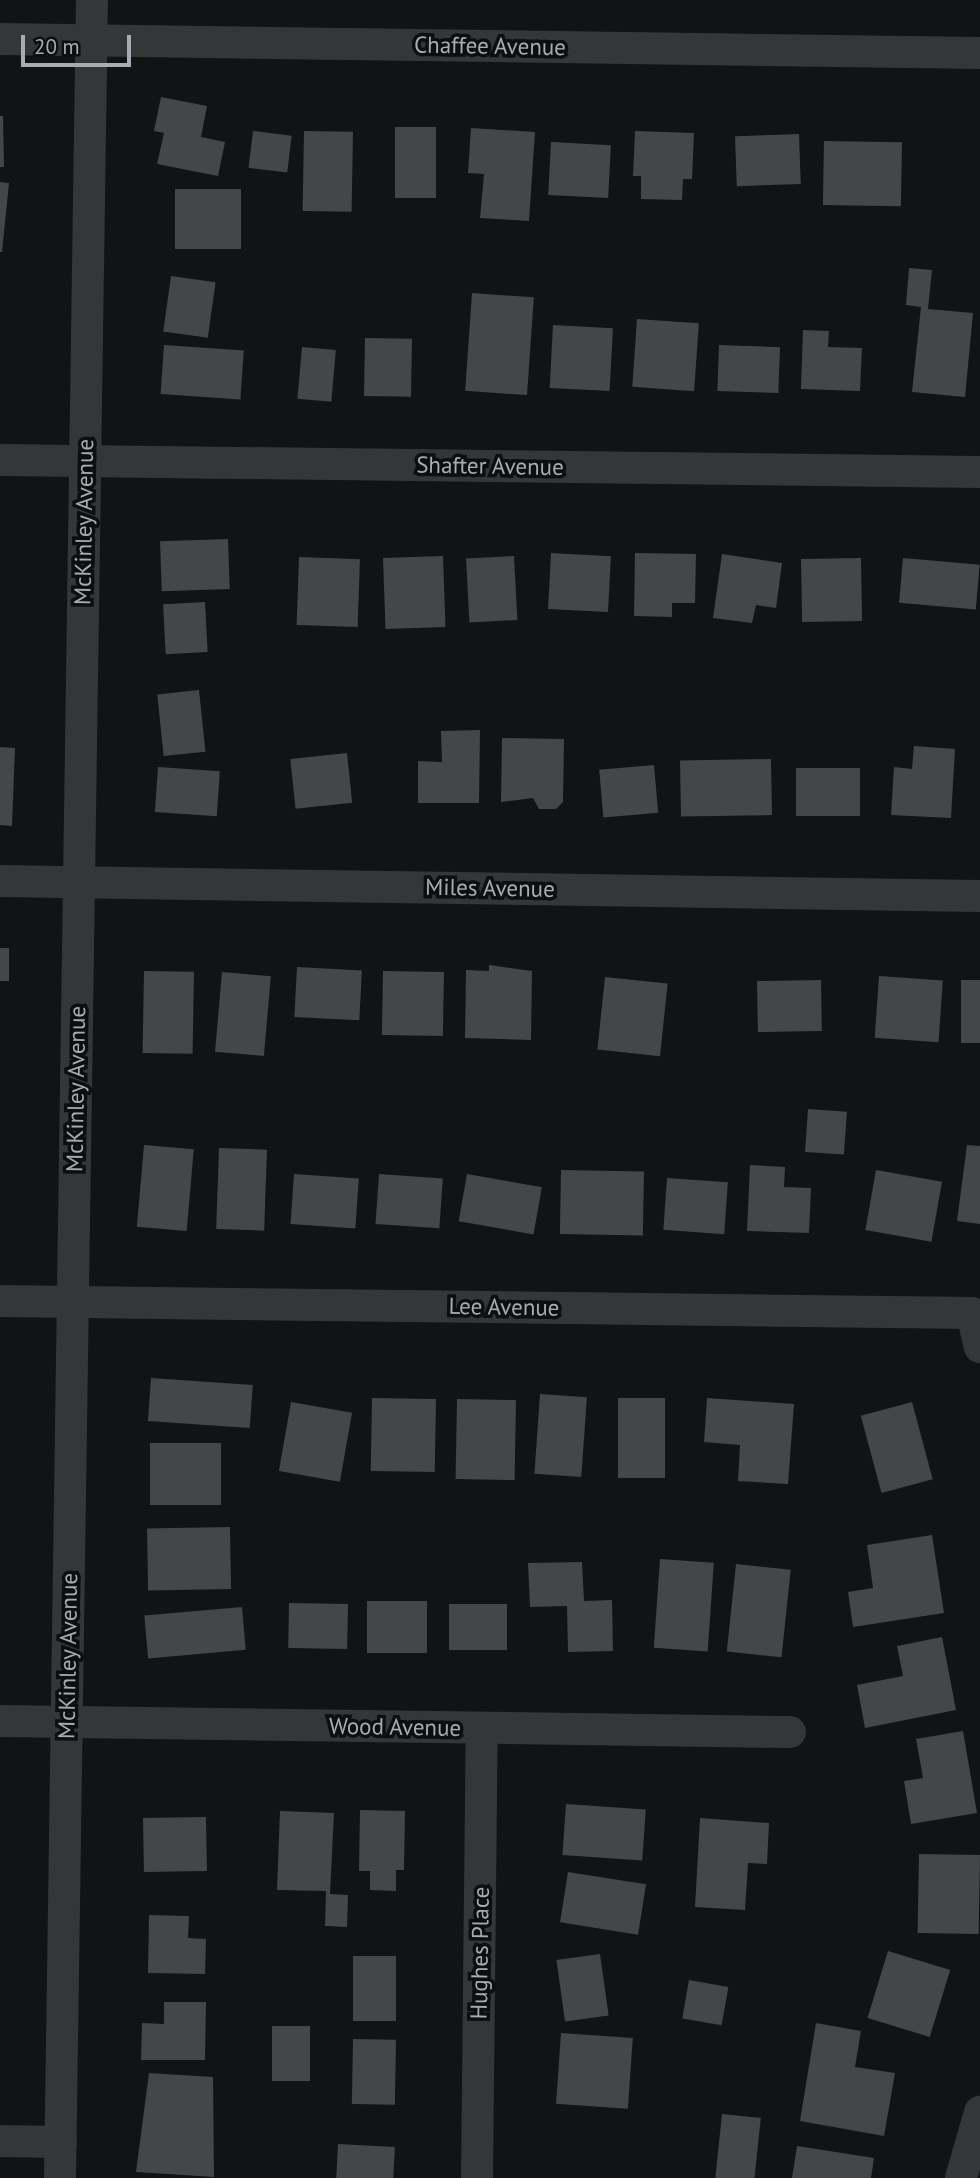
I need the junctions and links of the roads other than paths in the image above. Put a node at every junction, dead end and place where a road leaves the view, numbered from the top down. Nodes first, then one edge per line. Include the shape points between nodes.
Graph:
1 (92, 0) edge
2 (0, 39) edge
3 (91, 40) junction
4 (980, 53) edge
5 (0, 460) edge
6 (85, 461) junction
7 (980, 472) edge
8 (0, 881) edge
9 (79, 882) junction
10 (980, 896) edge
11 (0, 1301) edge
12 (73, 1302) junction
13 (980, 1348) edge
14 (0, 1721) edge
15 (67, 1722) junction
16 (482, 1729) junction
17 (790, 1731) dead end
18 (980, 2112) edge
19 (0, 2141) edge
20 (61, 2142) junction
21 (60, 2178) edge
22 (477, 2178) edge
23 (961, 2178) edge

1 - 3 street, McKinley Avenue
2 - 3 street, Chaffee Avenue
3 - 4 street, Chaffee Avenue
3 - 6 street, McKinley Avenue
5 - 6 street, Shafter Avenue
6 - 7 street, Shafter Avenue
6 - 9 street, McKinley Avenue
8 - 9 street, Miles Avenue
9 - 10 street, Miles Avenue
9 - 12 street, McKinley Avenue
11 - 12 street, Lee Avenue
12 - 13 street, Lee Avenue via 972,1313
12 - 15 street, McKinley Avenue
14 - 15 street, Wood Avenue
15 - 16 street, Wood Avenue
15 - 20 street, McKinley Avenue
16 - 17 street, Wood Avenue
16 - 22 street, Hughes Place
18 - 23 street
19 - 20 street
20 - 21 street, McKinley Avenue

